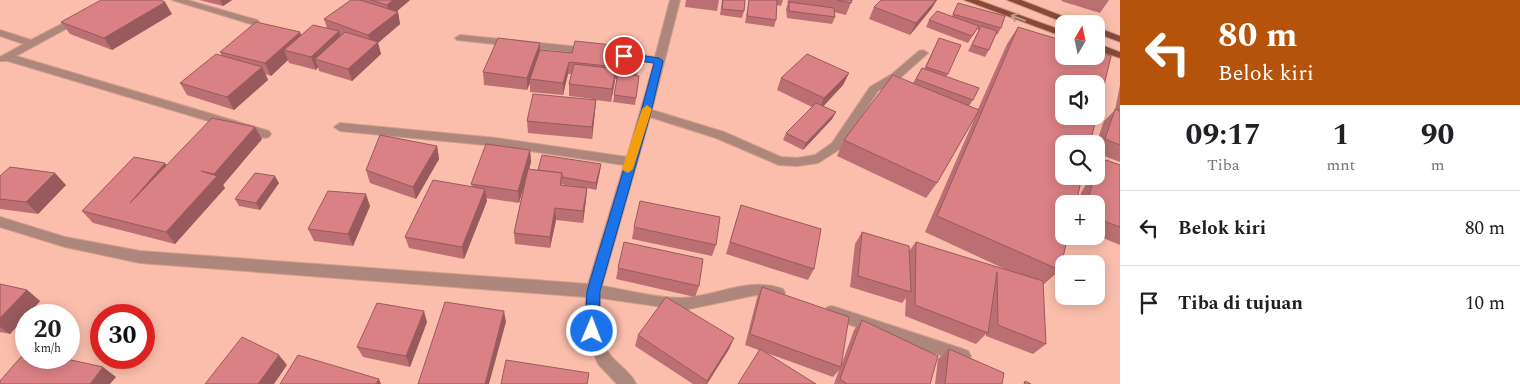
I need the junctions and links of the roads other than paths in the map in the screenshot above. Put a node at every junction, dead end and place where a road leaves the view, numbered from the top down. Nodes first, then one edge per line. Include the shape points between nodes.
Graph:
1 (177, 0) edge
2 (675, 0) edge
3 (969, 0) edge
4 (1012, 0) edge
5 (991, 4) edge
6 (92, 11) edge
7 (1055, 16) edge
8 (254, 22) edge
9 (1055, 30) edge
10 (0, 33) edge
11 (1105, 33) edge
12 (460, 38) dead end
13 (1120, 39) edge
14 (30, 43) junction
15 (923, 53) dead end
16 (4, 59) edge
17 (659, 61) junction
18 (646, 112) junction
19 (340, 128) dead end
20 (265, 134) dead end
21 (630, 162) junction
22 (0, 222) edge
23 (593, 291) junction
24 (789, 297) edge
25 (817, 306) edge
26 (967, 357) edge
27 (628, 384) edge

1 - 8 street
2 - 17 street
3 - 5 main road
4 - 7 main road
9 -> 5 main road
6 - 14 street
10 - 14 street
11 - 13 main road
12 - 17 street
14 - 16 street
15 - 18 street via 896,76 874,89 836,146 818,160 779,161 720,135
16 - 20 street
17 - 18 street
18 - 21 street
19 - 21 street via 496,142
21 - 23 street
22 - 23 street via 65,242 140,257
23 - 24 street via 674,304 756,289
23 - 27 street via 592,331 603,359
25 - 26 street

